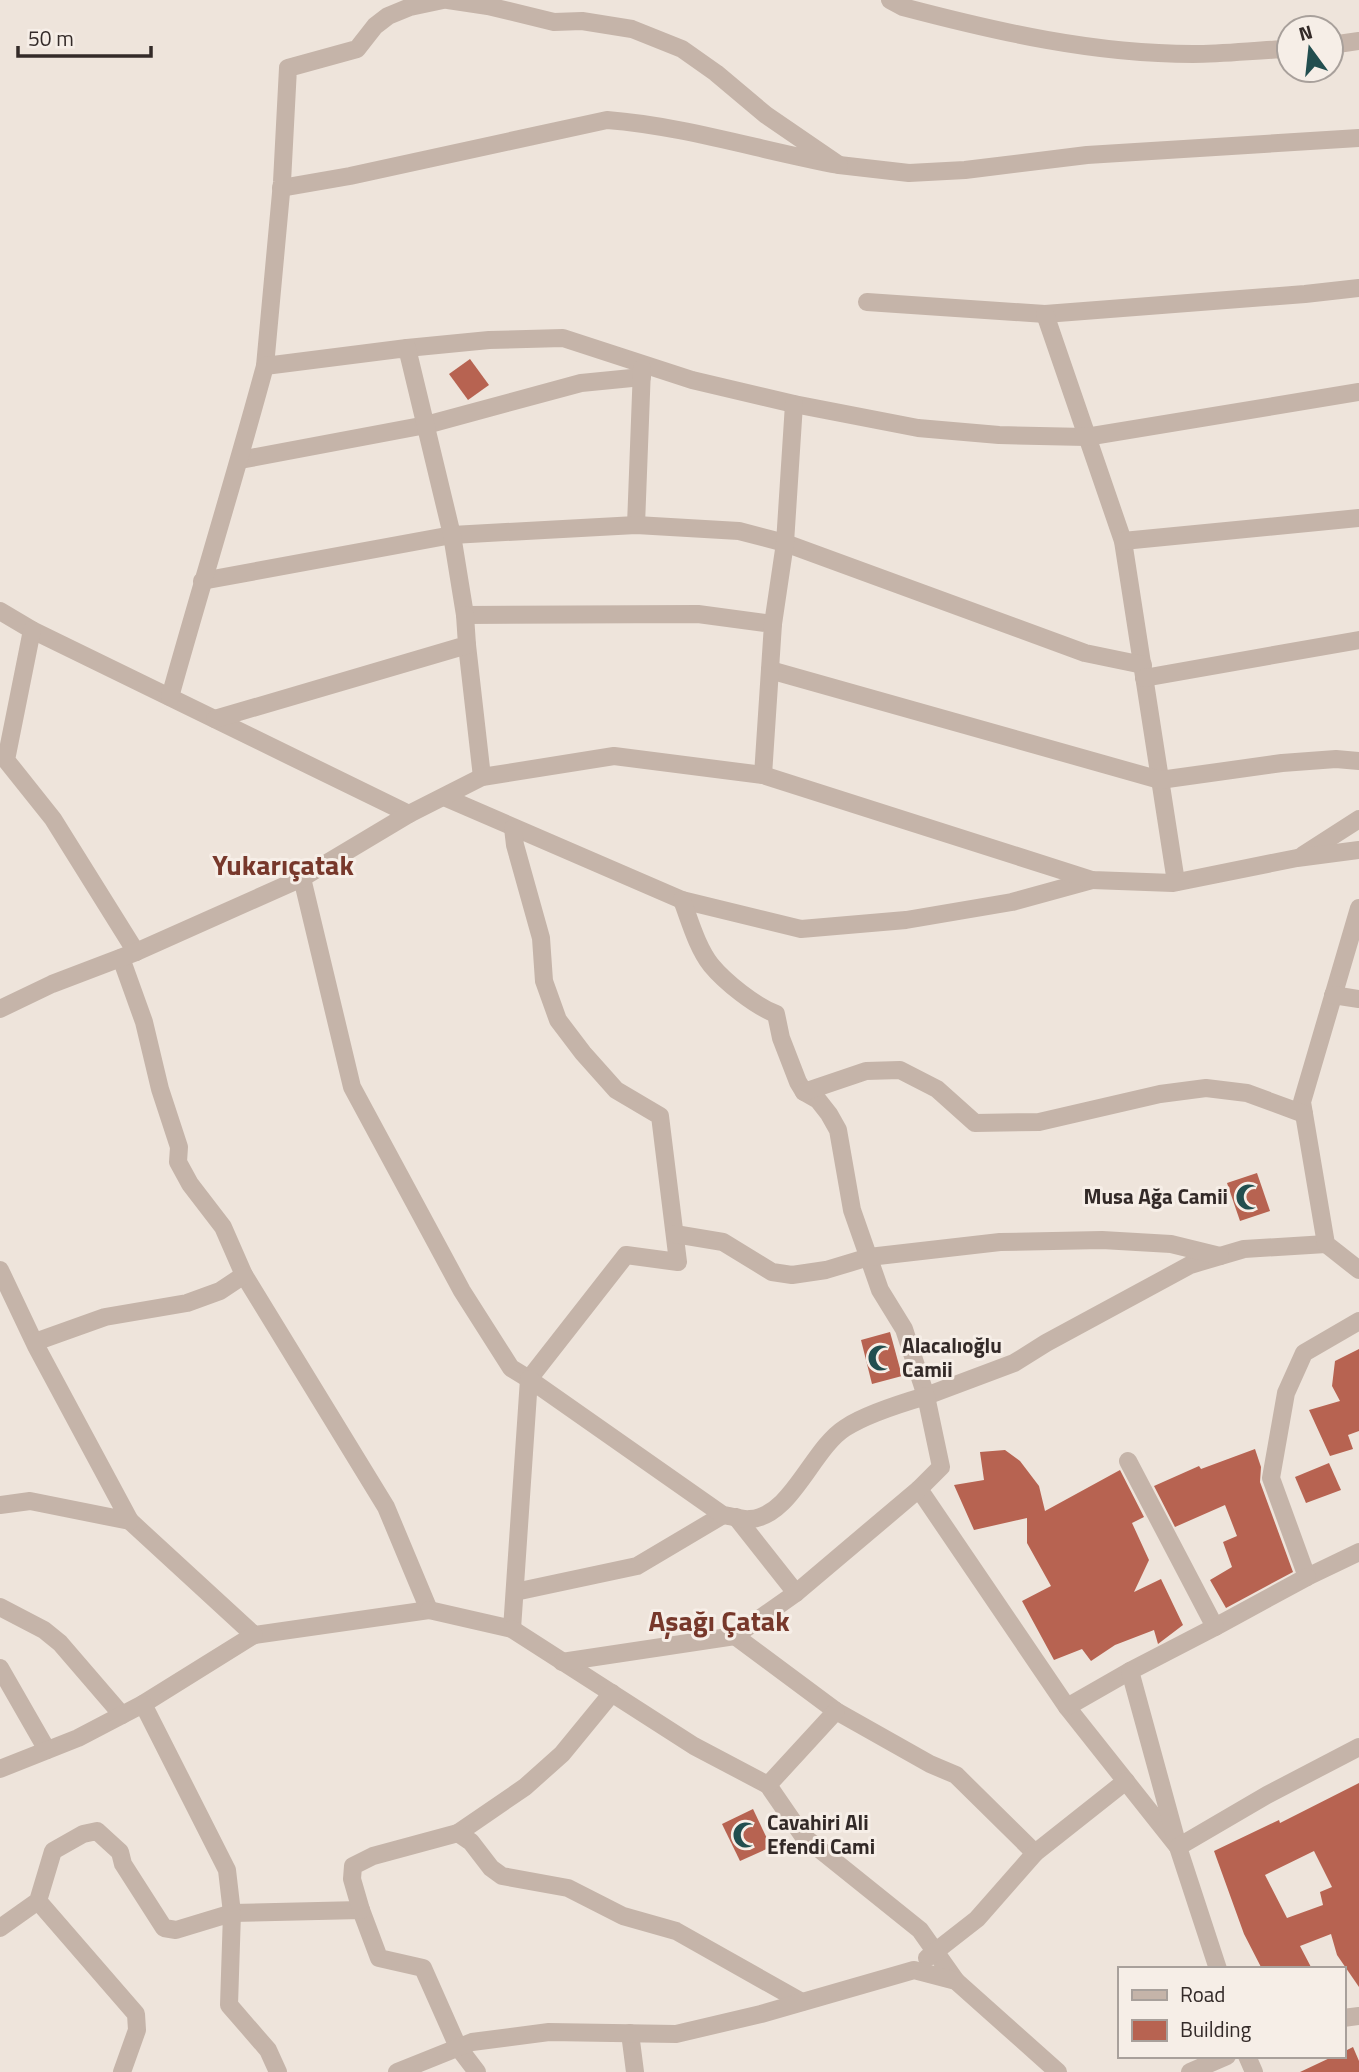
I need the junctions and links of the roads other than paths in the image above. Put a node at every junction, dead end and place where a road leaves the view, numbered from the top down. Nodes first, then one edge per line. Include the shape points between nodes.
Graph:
1 (443, 0) edge
2 (449, 0) edge
3 (890, 0) edge
4 (1275, 50) edge
5 (1359, 138) edge
6 (839, 165) junction
7 (281, 188) junction
8 (1359, 288) edge
9 (867, 302) dead end
10 (1045, 314) junction
11 (407, 348) junction
12 (265, 366) junction
13 (642, 371) junction
14 (1359, 392) edge
15 (794, 404) junction
16 (426, 425) junction
17 (1086, 437) junction
18 (240, 460) junction
19 (1359, 518) edge
20 (636, 525) junction
21 (452, 535) junction
22 (1123, 541) junction
23 (785, 542) junction
24 (202, 581) junction
25 (0, 611) edge
26 (465, 615) junction
27 (773, 624) junction
28 (32, 630) junction
29 (1359, 640) edge
30 (467, 645) junction
31 (770, 670) junction
32 (1143, 671) junction
33 (170, 697) junction
34 (215, 719) junction
35 (1359, 761) edge
36 (763, 775) junction
37 (482, 777) junction
38 (1160, 780) junction
39 (444, 797) junction
40 (409, 814) junction
41 (1359, 819) edge
42 (513, 828) junction
43 (1359, 850) edge
44 (1297, 858) junction
45 (302, 878) junction
46 (1092, 880) junction
47 (1176, 882) junction
48 (682, 900) junction
49 (1359, 908) edge
50 (128, 955) junction
51 (1333, 995) junction
52 (1359, 999) edge
53 (0, 1009) edge
54 (804, 1092) junction
55 (1304, 1114) junction
56 (675, 1234) junction
57 (1326, 1244) junction
58 (1220, 1256) junction
59 (869, 1257) junction
60 (0, 1270) edge
61 (1359, 1270) edge
62 (244, 1275) junction
63 (1359, 1321) edge
64 (35, 1342) junction
65 (529, 1380) junction
66 (926, 1396) junction
67 (1128, 1461) dead end
68 (919, 1489) junction
69 (0, 1505) edge
70 (729, 1516) junction
71 (130, 1521) junction
72 (1359, 1552) edge
73 (1307, 1577) junction
74 (515, 1592) junction
75 (796, 1593) junction
76 (0, 1607) edge
77 (429, 1610) junction
78 (1215, 1627) junction
79 (512, 1629) junction
80 (254, 1634) junction
81 (735, 1636) junction
82 (562, 1662) junction
83 (0, 1668) edge
84 (1130, 1671) junction
85 (612, 1693) junction
86 (143, 1704) junction
87 (1067, 1707) junction
88 (836, 1711) junction
89 (122, 1716) junction
90 (1359, 1747) edge
91 (47, 1750) junction
92 (0, 1769) edge
93 (1126, 1781) junction
94 (768, 1785) junction
95 (458, 1833) junction
96 (1178, 1847) junction
97 (1035, 1853) junction
98 (38, 1901) junction
99 (361, 1910) junction
100 (232, 1913) junction
101 (0, 1928) edge
102 (934, 1950) junction
103 (1217, 1967) edge
104 (914, 1970) junction
105 (956, 1981) junction
106 (802, 2002) junction
107 (630, 2033) junction
108 (458, 2048) junction
109 (1222, 2058) edge
110 (122, 2072) edge
111 (278, 2072) edge
112 (397, 2072) edge
113 (477, 2072) edge
114 (635, 2072) edge
115 (1058, 2072) edge
116 (1190, 2072) edge

1 - 7 street via 388,16 357,49 288,68
2 - 6 street via 554,22 632,29 682,49
3 - 4 street via 997,32 1086,47 1192,54
5 - 6 street via 1087,155 909,173
6 - 7 street via 648,123 607,120
7 - 12 street
8 - 10 street
9 - 10 street
10 - 17 street
11 - 12 street
11 - 13 street via 563,338
11 - 16 street
12 - 18 street
13 - 15 street
13 - 16 street
13 - 20 street
14 - 17 street
15 - 17 street via 918,428
15 - 23 street
16 - 18 street
16 - 21 street
17 - 22 street
18 - 24 street
19 - 22 street
20 - 21 street
20 - 23 street via 739,531
21 - 24 street
21 - 26 street
22 - 32 street
23 - 27 street
23 - 32 street
24 - 33 street
25 - 28 street
26 - 27 street via 698,614
26 - 30 street
27 - 31 street
28 - 33 street
28 - 50 street via 6,760 52,819
29 - 32 street
30 - 34 street
30 - 37 street
31 - 36 street
31 - 38 street
32 - 38 street
33 - 34 street
34 - 40 street
35 - 38 street via 1282,763
36 - 37 street via 614,756
36 - 46 street
37 - 39 street
38 - 47 street
39 - 40 street
39 - 42 street
40 - 45 street
41 - 44 street
42 - 48 street
42 - 56 street via 541,938 544,981 558,1020 616,1090 660,1116
43 - 44 street
44 - 47 street
45 - 50 street
45 - 65 street via 352,1087 462,1291 511,1368
46 - 47 street
46 - 48 street via 1012,902 906,920 801,929
48 - 54 street via 711,965 776,1014
49 - 51 street
50 - 53 street
50 - 62 street via 179,1147 178,1162 223,1227
51 - 52 street
51 - 55 street via 1302,1102
54 - 55 street via 866,1071 900,1070 937,1089 975,1123 1039,1122 1206,1088 1247,1093
54 - 59 street via 818,1100 838,1130 852,1210
55 - 57 street
56 - 59 street via 723,1242 772,1272 792,1275
56 - 65 street via 678,1262 626,1255
57 - 58 street via 1244,1249
57 - 61 street
58 - 59 street via 1171,1244 1102,1240 1000,1242
58 - 66 street via 1190,1265 1014,1363
59 - 66 street via 880,1290 904,1329
60 - 64 street
62 - 64 street via 187,1304 105,1317
62 - 77 street via 386,1507
63 - 73 street via 1304,1353 1286,1394 1271,1478
64 - 71 street
65 - 70 street
65 - 74 street
66 - 68 street via 941,1467
66 - 70 street via 845,1428 823,1448 773,1511 750,1519
67 - 78 street
68 - 75 street
68 - 87 street
69 - 71 street via 30,1501
70 - 74 street via 637,1566
70 - 75 street
71 - 80 street
72 - 73 street
73 - 78 street
74 - 79 street
75 - 81 street
76 - 89 street via 60,1643
77 - 79 street
77 - 80 street
78 - 84 street
79 - 82 street
80 - 86 street
81 - 82 street
81 - 88 street
82 - 85 street
83 - 91 street
84 - 87 street
84 - 96 street
85 - 94 street via 694,1746
85 - 95 street via 562,1754 525,1787
86 - 89 street
86 - 100 street via 228,1870
87 - 93 street
88 - 94 street
88 - 97 street via 956,1775
89 - 91 street
90 - 96 street
91 - 92 street
93 - 96 street
93 - 97 street
94 - 102 street via 803,1836 920,1930
95 - 99 street via 373,1856 353,1866
95 - 106 street via 502,1876 568,1888 623,1916 676,1931
96 - 103 street
97 - 102 street via 977,1920
98 - 100 street via 53,1851 97,1831 120,1852 164,1928 176,1930
98 - 101 street
98 - 110 street via 136,2014 137,2030
99 - 100 street
99 - 108 street via 379,1958 423,1968
100 - 111 street via 229,2004 268,2050
102 - 104 street
102 - 105 street
104 - 105 street
104 - 106 street
105 - 115 street
106 - 107 street via 676,2034
107 - 108 street via 549,2032
107 - 114 street
108 - 112 street
108 - 113 street
109 - 116 street

